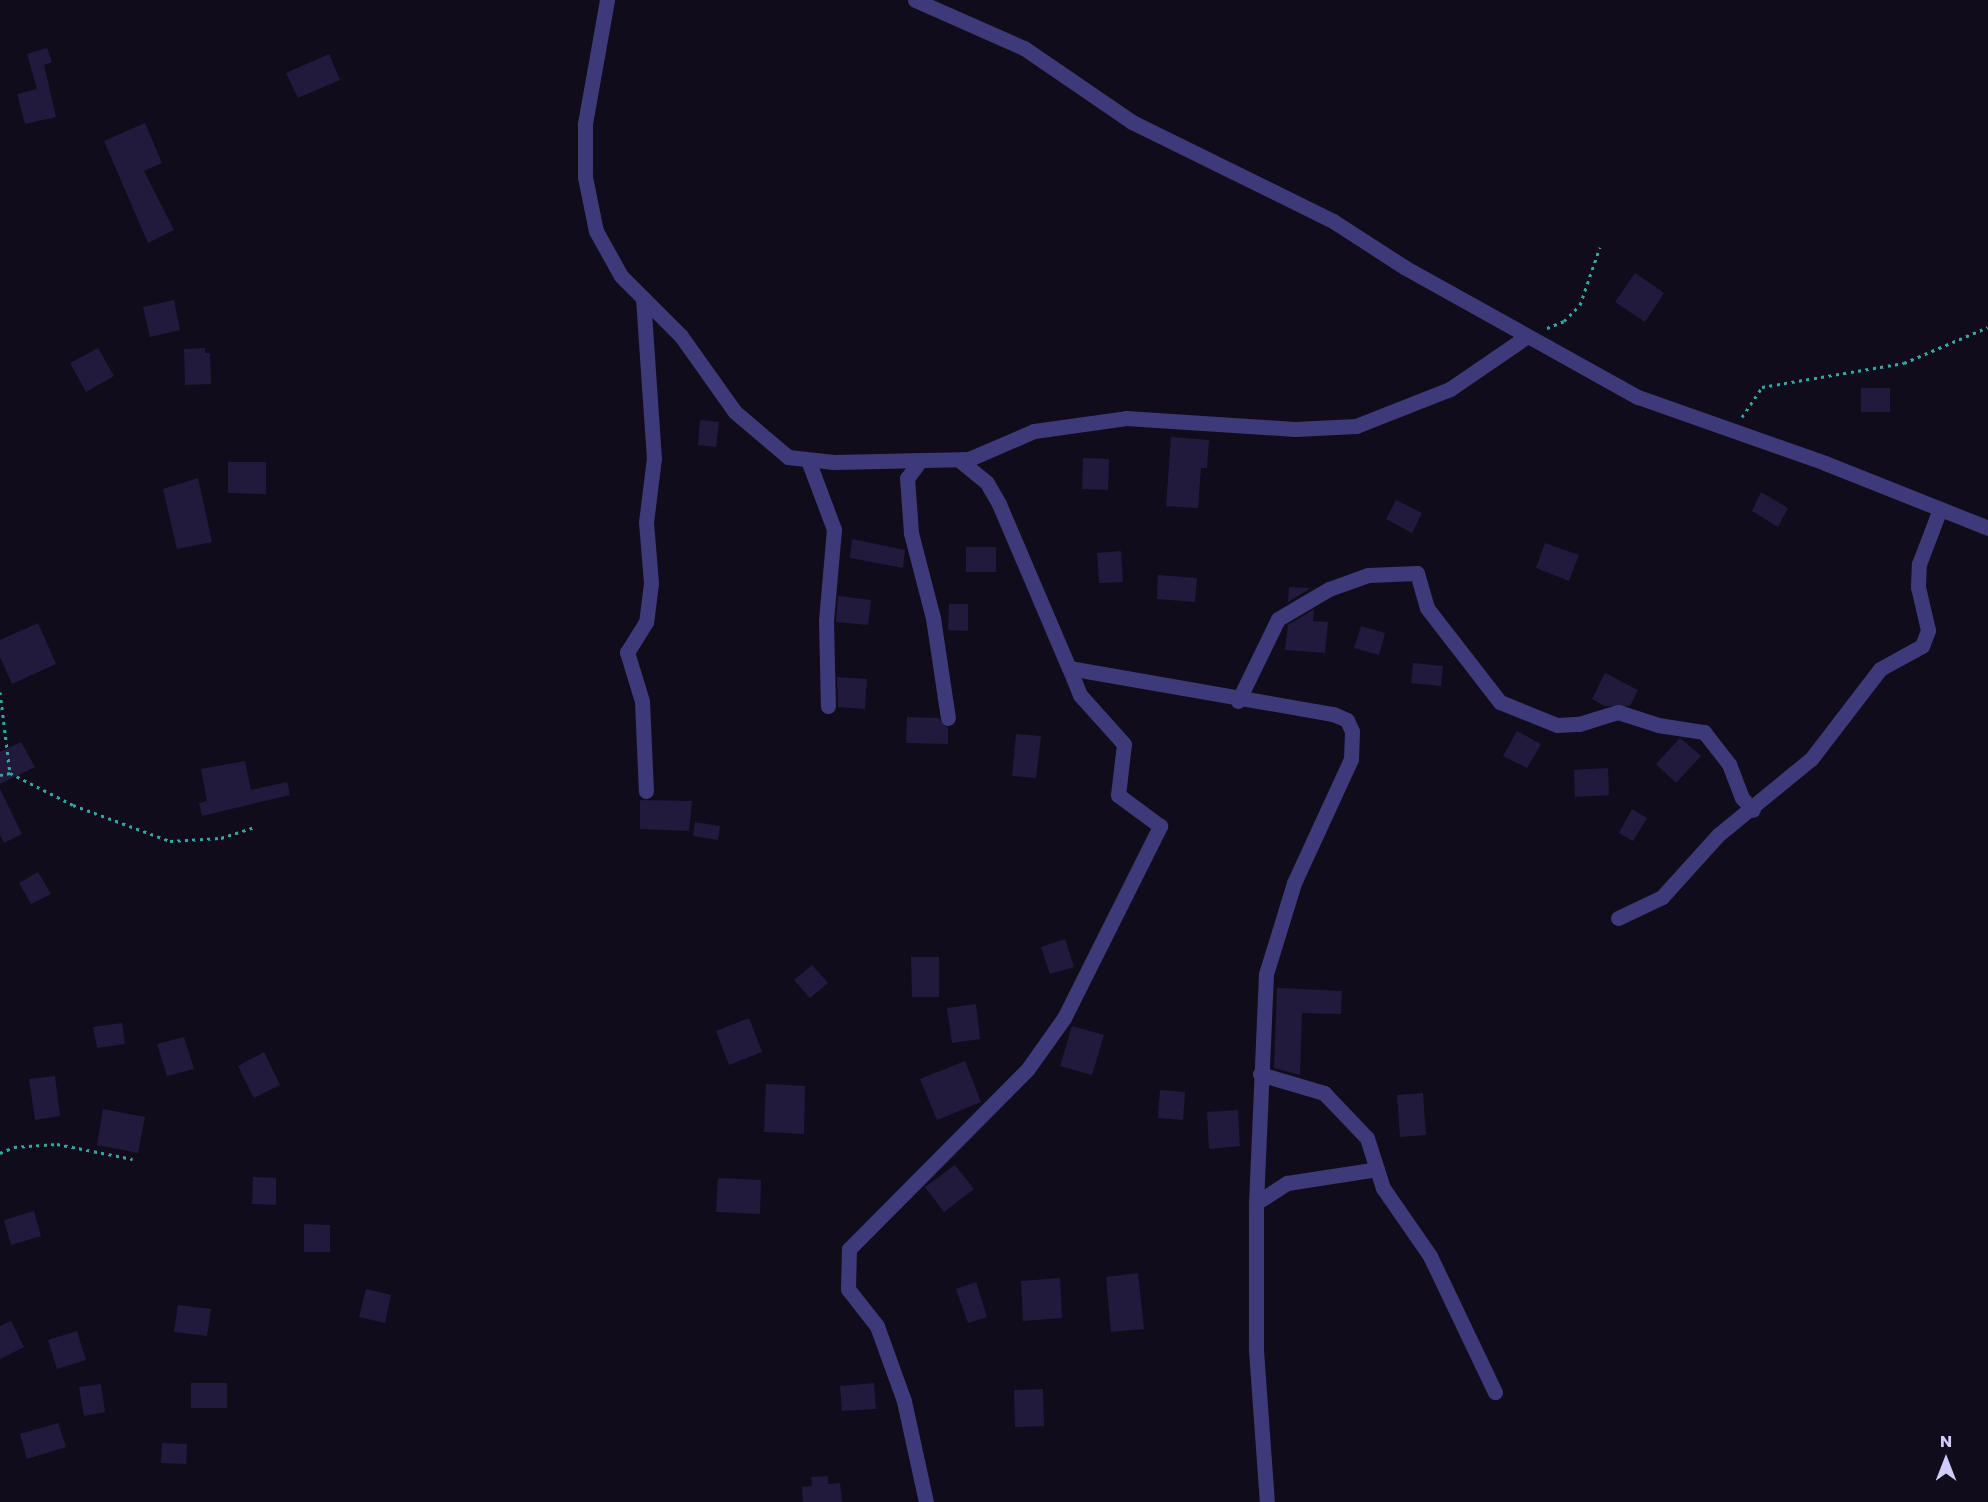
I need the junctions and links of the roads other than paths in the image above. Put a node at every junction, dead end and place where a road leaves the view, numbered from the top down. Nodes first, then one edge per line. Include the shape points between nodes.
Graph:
1 (607, 0) edge
2 (915, 0) edge
3 (643, 298) junction
4 (1526, 337) junction
5 (808, 460) junction
6 (959, 460) junction
7 (920, 461) junction
8 (1940, 509) junction
9 (1988, 528) edge
10 (1070, 668) junction
11 (1238, 701) junction
12 (828, 706) dead end
13 (948, 718) dead end
14 (646, 791) dead end
15 (1753, 810) junction
16 (1618, 918) dead end
17 (1260, 1074) junction
18 (1377, 1169) junction
19 (1256, 1203) junction
20 (1495, 1392) dead end
21 (926, 1502) edge
22 (1267, 1502) edge

1 - 3 street via 585,124 588,207 608,258
2 - 4 street via 1024,48 1132,122 1332,221
3 - 5 street via 681,336 751,428 788,457
3 - 14 street via 654,458 646,522 651,583 646,622 627,652 642,701
4 - 6 street via 1450,389 1356,426 1294,429 1126,418 1034,430
4 - 8 street via 1638,397
5 - 7 street
5 - 12 street via 834,529 826,621
6 - 7 street
6 - 10 street via 987,483 999,504
7 - 13 street via 907,478 911,533 933,618
8 - 9 street
8 - 15 street via 1919,564 1918,587 1928,630 1922,646 1880,669 1811,759
10 - 11 street
10 - 21 street via 1080,695 1124,744 1118,795 1160,826 1064,1018 1027,1070 849,1249 848,1289 877,1326 904,1401
11 - 15 street via 1278,619 1329,588 1368,575 1417,573 1427,608 1446,638 1500,702 1557,725 1580,724 1618,712 1658,725 1704,732 1729,764 1742,798
11 - 17 street via 1333,714 1347,720 1352,731 1351,759 1312,839 1276,935 1266,974
15 - 16 street via 1718,835 1662,897
17 - 18 street via 1324,1093 1367,1138
17 - 19 street
18 - 19 street via 1287,1183
18 - 20 street via 1383,1188 1430,1256
19 - 22 street via 1256,1350

